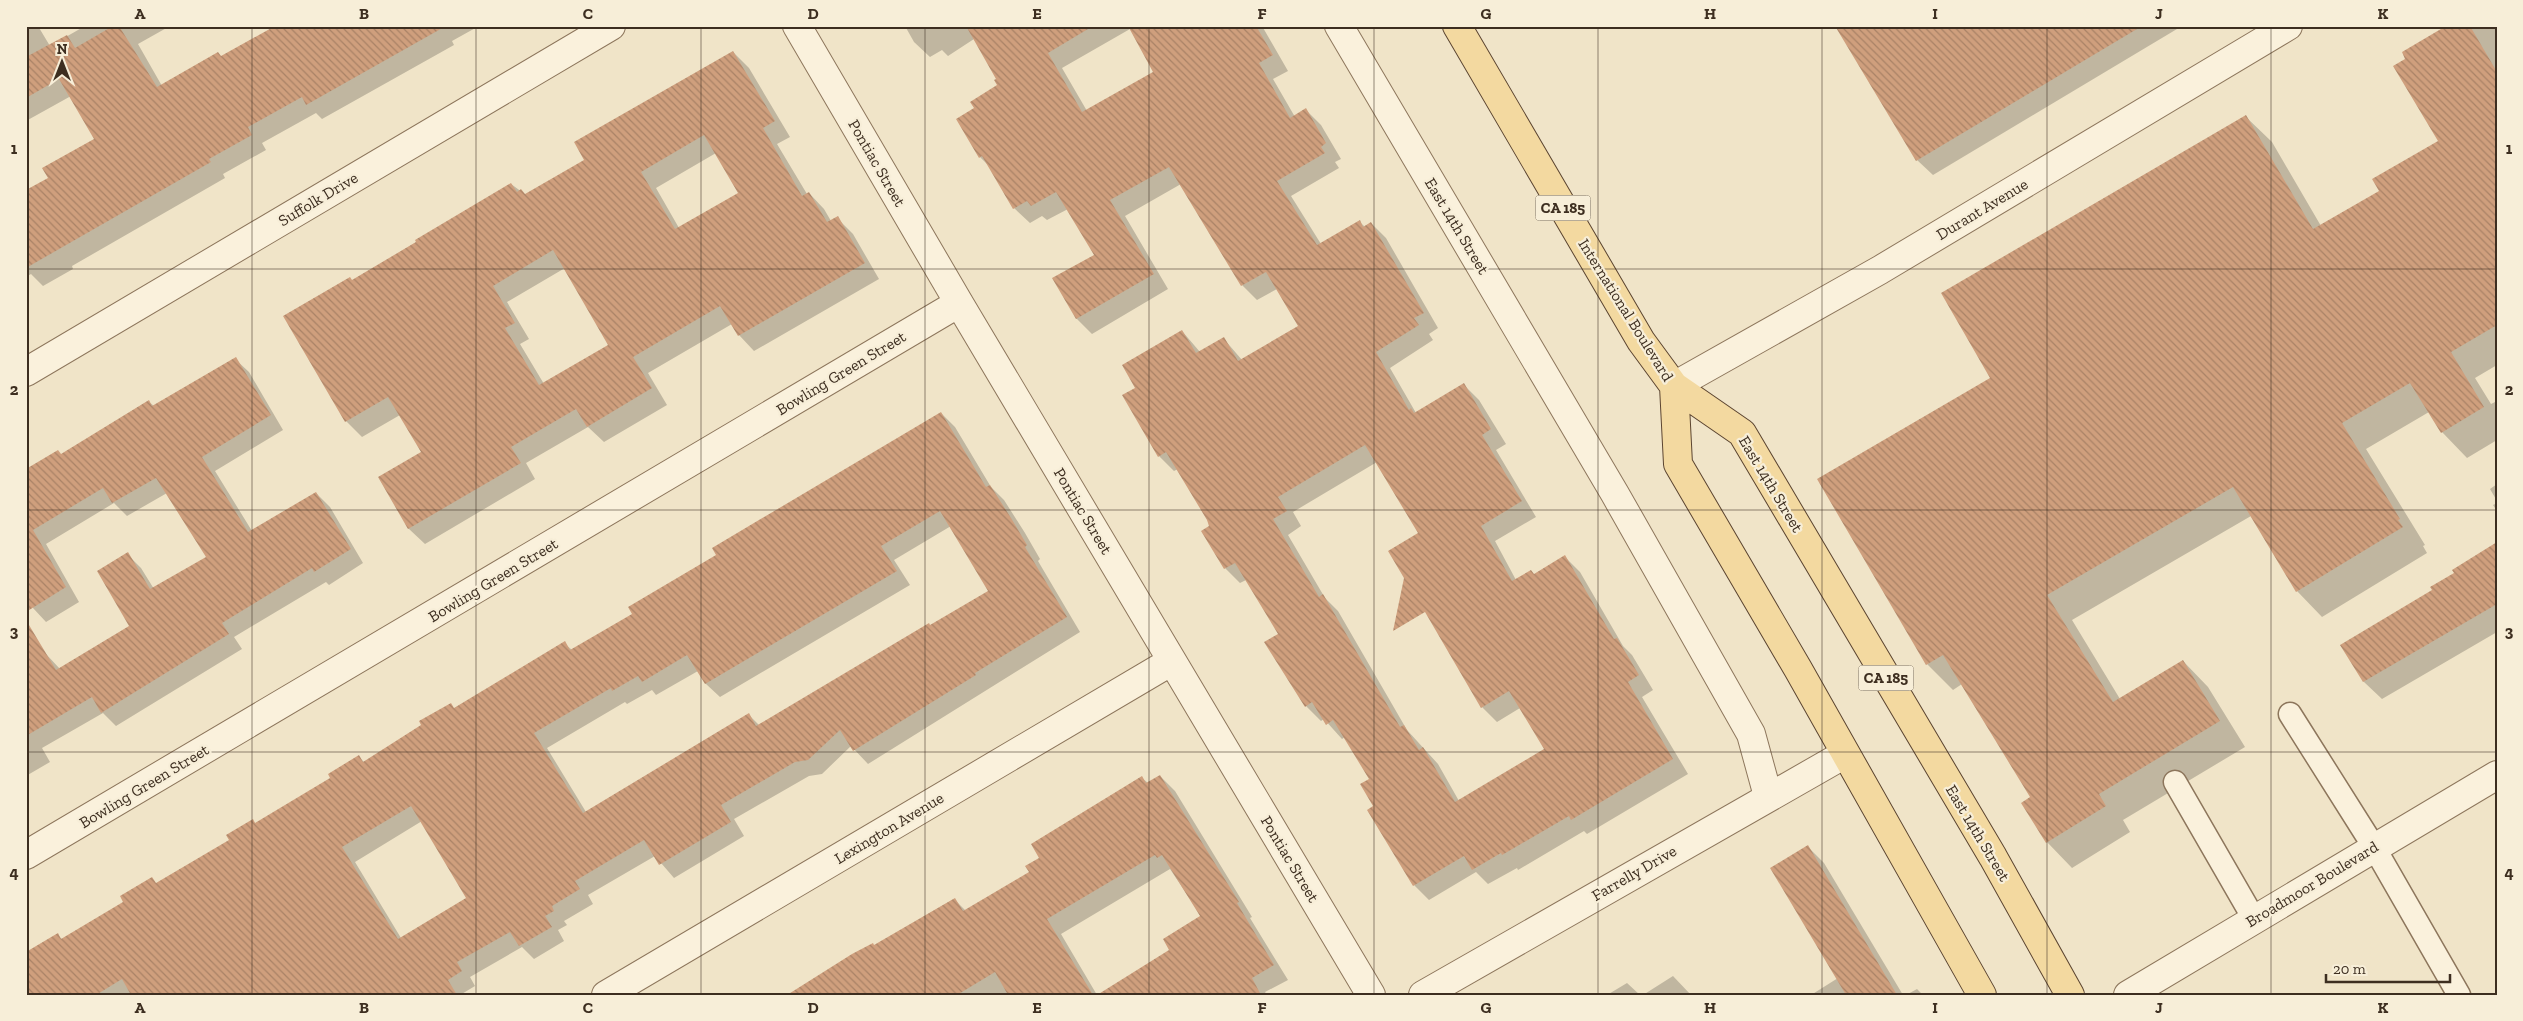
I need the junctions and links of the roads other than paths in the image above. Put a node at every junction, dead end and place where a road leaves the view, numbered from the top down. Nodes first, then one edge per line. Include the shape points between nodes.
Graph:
1 (611, 26) edge
2 (797, 26) edge
3 (1339, 26) edge
4 (1457, 26) edge
5 (2288, 26) edge
6 (958, 303) junction
7 (26, 372) edge
8 (1674, 386) junction
9 (1172, 661) junction
10 (2290, 714) dead end
11 (1845, 754) junction
12 (2497, 775) edge
13 (2175, 782) dead end
14 (1768, 796) junction
15 (2374, 847) junction
16 (26, 856) edge
17 (2254, 920) junction
18 (606, 995) edge
19 (1371, 995) edge
20 (1423, 995) edge
21 (1982, 995) edge
22 (2070, 995) edge
23 (2128, 995) edge
24 (2459, 995) edge

1 - 7 street, Suffolk Drive
2 - 6 street, Pontiac Street
3 - 14 street, East 14th Street via 1615,494 1751,734
4 - 8 main road, International Boulevard / CA 185 via 1641,341
5 - 8 street, Durant Avenue via 1880,270
6 - 9 street, Pontiac Street
6 - 16 street, Bowling Green Street
8 - 11 main road via 1678,464
8 - 22 main road, East 14th Street / CA 185 via 1742,433 1993,857
9 - 18 street, Lexington Avenue
9 - 19 street, Pontiac Street
10 - 15 lane
11 - 14 street, Farrelly Drive
11 - 21 main road
12 - 15 street, Broadmoor Boulevard
13 - 17 lane
14 - 20 street, Farrelly Drive
15 - 17 street, Broadmoor Boulevard
15 - 24 lane
17 - 23 street, Broadmoor Boulevard

